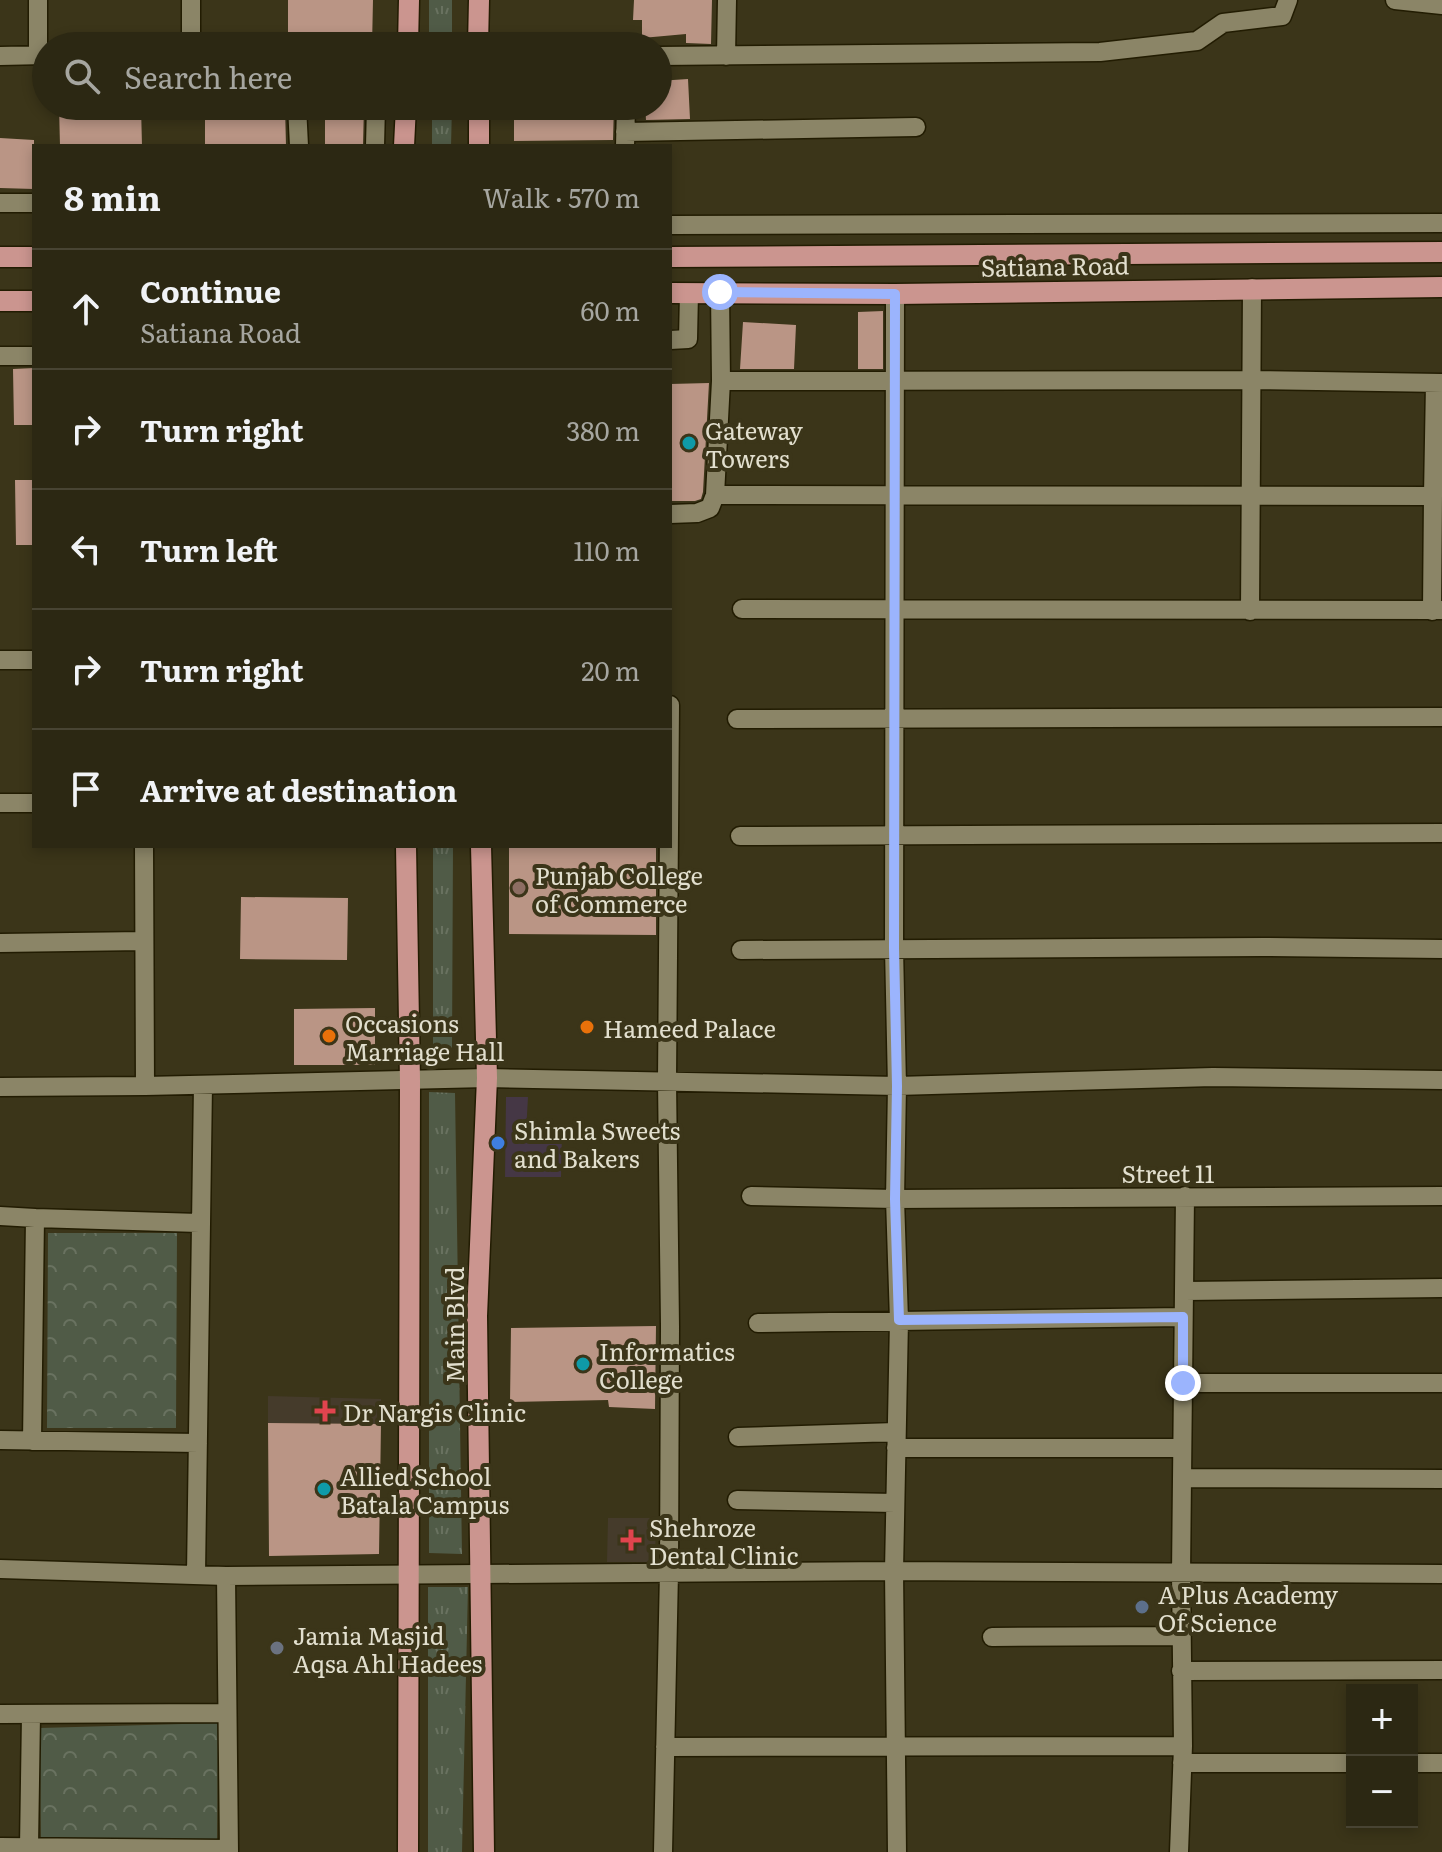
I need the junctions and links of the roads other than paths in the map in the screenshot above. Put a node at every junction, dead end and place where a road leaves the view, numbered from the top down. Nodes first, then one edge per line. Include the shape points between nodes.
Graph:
1 (38, 0) edge
2 (191, 0) edge
3 (409, 0) edge
4 (479, 0) edge
5 (727, 0) edge
6 (1288, 0) edge
7 (1395, 0) edge
8 (1442, 5) edge
9 (40, 32) edge
10 (191, 32) edge
11 (408, 32) edge
12 (478, 32) edge
13 (32, 55) edge
14 (0, 56) edge
15 (672, 56) edge
16 (726, 56) junction
17 (298, 120) edge
18 (376, 120) edge
19 (405, 120) edge
20 (479, 120) edge
21 (916, 127) dead end
22 (625, 139) edge
23 (299, 144) edge
24 (375, 144) edge
25 (404, 144) edge
26 (479, 144) edge
27 (0, 203) edge
28 (32, 203) edge
29 (1442, 223) edge
30 (672, 225) edge
31 (1442, 252) edge
32 (0, 257) edge
33 (32, 257) edge
34 (672, 257) edge
35 (1442, 287) edge
36 (1252, 288) junction
37 (720, 292) junction
38 (679, 293) edge
39 (895, 294) junction
40 (0, 301) edge
41 (32, 301) edge
42 (672, 340) edge
43 (0, 356) edge
44 (32, 356) edge
45 (893, 380) junction
46 (1253, 380) junction
47 (721, 381) junction
48 (1438, 383) edge
49 (895, 494) junction
50 (715, 495) junction
51 (1433, 496) junction
52 (1250, 497) junction
53 (672, 514) edge
54 (742, 609) dead end
55 (895, 609) junction
56 (1437, 610) edge
57 (1250, 611) junction
58 (0, 660) edge
59 (32, 660) edge
60 (1442, 717) edge
61 (737, 719) dead end
62 (895, 719) junction
63 (0, 803) edge
64 (32, 803) edge
65 (1442, 833) edge
66 (895, 835) junction
67 (740, 836) dead end
68 (144, 848) edge
69 (406, 848) edge
70 (481, 848) edge
71 (669, 848) edge
72 (143, 941) junction
73 (0, 943) edge
74 (894, 948) junction
75 (1442, 949) edge
76 (741, 950) dead end
77 (487, 1078) junction
78 (1442, 1080) edge
79 (410, 1081) junction
80 (667, 1081) junction
81 (203, 1085) junction
82 (145, 1086) junction
83 (897, 1086) junction
84 (0, 1087) edge
85 (751, 1196) dead end
86 (1185, 1196) junction
87 (1442, 1196) edge
88 (895, 1199) junction
89 (0, 1216) edge
90 (35, 1218) junction
91 (199, 1223) junction
92 (1442, 1288) edge
93 (1185, 1291) junction
94 (1183, 1317) junction
95 (899, 1320) junction
96 (758, 1323) dead end
97 (1183, 1383) junction
98 (1442, 1383) edge
99 (738, 1437) dead end
100 (0, 1440) edge
101 (896, 1440) junction
102 (32, 1441) junction
103 (198, 1443) junction
104 (1182, 1448) junction
105 (1182, 1478) junction
106 (1442, 1479) edge
107 (737, 1500) dead end
108 (895, 1503) junction
109 (0, 1569) edge
110 (894, 1571) junction
111 (669, 1572) junction
112 (408, 1573) junction
113 (482, 1573) junction
114 (196, 1574) junction
115 (1181, 1574) junction
116 (1442, 1574) edge
117 (226, 1576) junction
118 (1181, 1636) junction
119 (992, 1637) dead end
120 (1442, 1670) edge
121 (1181, 1671) junction
122 (227, 1713) junction
123 (0, 1714) edge
124 (31, 1715) junction
125 (665, 1747) junction
126 (895, 1748) junction
127 (1182, 1754) junction
128 (1346, 1763) edge
129 (1418, 1763) edge
130 (1442, 1763) edge
131 (0, 1847) edge
132 (29, 1847) junction
133 (229, 1850) edge
134 (408, 1852) edge
135 (484, 1852) edge
136 (663, 1852) edge
137 (897, 1852) edge
138 (1179, 1852) edge

1 - 9 street
2 - 10 street
3 - 11 main road
4 - 12 main road
5 - 16 street
6 - 16 street via 1282,16 1223,23 1197,41 1100,52
7 - 8 street
13 - 14 street
15 - 16 street
17 - 23 street
18 - 24 street
19 - 25 main road
20 - 26 main road
21 - 22 street
27 - 28 street
29 - 30 street
31 - 34 main road, Satiana Road
32 - 33 main road
35 - 36 main road, Satiana Road
36 - 39 main road, Satiana Road
36 - 46 street
37 - 38 main road, Satiana Road
37 - 39 main road, Satiana Road
37 - 47 street
38 - 42 street via 688,339
39 - 45 street
40 - 41 main road
43 - 44 street
45 - 46 street
45 - 47 street
45 - 49 street
46 - 48 street
46 - 52 street
47 - 50 street
48 - 51 street
49 - 50 street
49 - 52 street
49 - 55 street
50 - 53 street via 710,508
51 - 52 street
51 - 56 street
52 - 57 street
54 - 55 street
55 - 57 street
55 - 62 street
56 - 57 street
58 - 59 street
60 - 62 street
61 - 62 street
62 - 66 street
63 - 64 street
65 - 66 street
66 - 67 street
66 - 74 street
68 - 72 street
69 - 79 main road, Main Blvd
70 - 77 main road, Main Blvd
71 - 80 street
72 - 73 street
72 - 82 street
74 - 75 street
74 - 76 street
74 - 83 street
77 - 79 street
77 - 80 street
77 - 113 main road, Main Blvd via 477,1316
78 - 83 street via 1213,1077
79 - 81 street
79 - 112 main road, Main Blvd
80 - 83 street
80 - 111 street
81 - 82 street
81 - 91 street
82 - 84 street
83 - 88 street
85 - 88 street, Street 11
86 - 87 street, Street 11
86 - 88 street, Street 11
86 - 93 street
88 - 95 street
89 - 90 street
90 - 91 street
90 - 102 street
91 - 103 street
92 - 93 street
93 - 94 street
94 - 95 street
94 - 97 street
95 - 96 street
95 - 101 street
97 - 98 street
97 - 104 street
99 - 101 street
100 - 102 street
101 - 104 street
101 - 108 street
102 - 103 street
103 - 114 street
104 - 105 street
105 - 106 street
105 - 115 street
107 - 108 street
108 - 110 street
109 - 114 street
110 - 111 street
110 - 115 street
110 - 126 street
111 - 113 street
111 - 125 street
112 - 113 street
112 - 117 street
112 - 134 main road, Main Blvd
113 - 135 main road, Main Blvd
114 - 117 street
115 - 116 street
115 - 118 street
117 - 122 street
118 - 119 street
118 - 121 street
120 - 121 street
121 - 127 street
122 - 124 street
122 - 133 street
123 - 124 street
124 - 132 street
125 - 126 street
125 - 136 street
126 - 127 street
126 - 137 street
127 - 128 street
127 - 138 street
129 - 130 street
131 - 132 street
132 - 133 street

